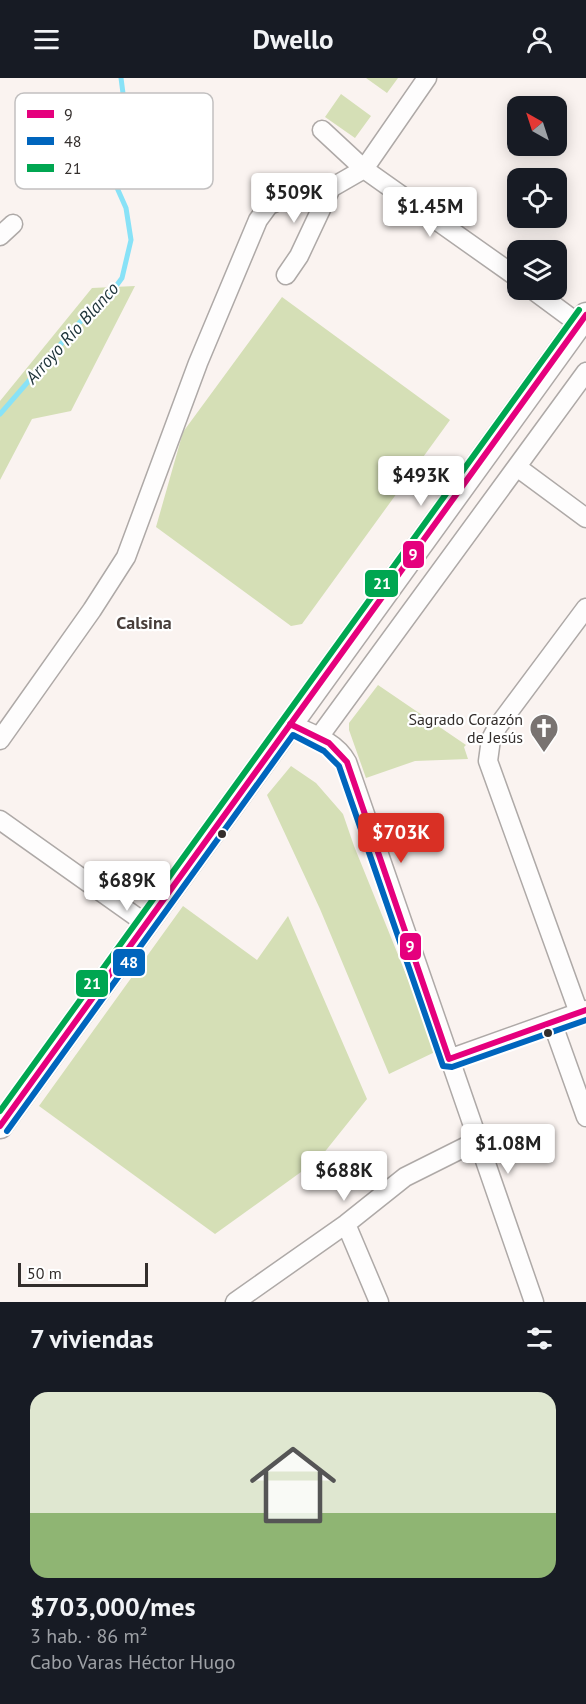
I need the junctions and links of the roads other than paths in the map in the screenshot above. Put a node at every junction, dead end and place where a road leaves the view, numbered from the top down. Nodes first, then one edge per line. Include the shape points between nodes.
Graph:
1 (427, 78) edge
2 (322, 130) dead end
3 (364, 169) junction
4 (331, 188) junction
5 (507, 270) edge
6 (286, 275) dead end
7 (550, 300) edge
8 (583, 320) edge
9 (586, 372) edge
10 (517, 467) junction
11 (586, 518) edge
12 (586, 608) edge
13 (290, 724) junction
14 (319, 737) junction
15 (0, 741) edge
16 (0, 820) edge
17 (145, 923) junction
18 (583, 1012) edge
19 (552, 1022) junction
20 (449, 1059) junction
21 (586, 1117) edge
22 (0, 1126) edge
23 (477, 1142) junction
24 (345, 1224) junction
25 (238, 1301) edge
26 (379, 1302) edge
27 (534, 1302) edge

1 - 3 street
2 - 3 street
3 - 4 street
3 - 5 street
4 - 6 street
4 - 15 street via 308,188 287,196 268,205 258,220 198,363 126,557
7 - 8 street
8 - 13 main road
9 - 10 street
10 - 11 street
10 - 14 street
12 - 18 street via 498,726 491,739 488,761
13 - 14 street
13 - 17 main road
14 - 20 street via 337,749 347,762
16 - 17 street
17 - 22 main road
18 - 19 street
19 - 20 street
19 - 21 street
20 - 23 street
23 - 24 street via 405,1177
23 - 27 street
24 - 25 street
24 - 26 street

